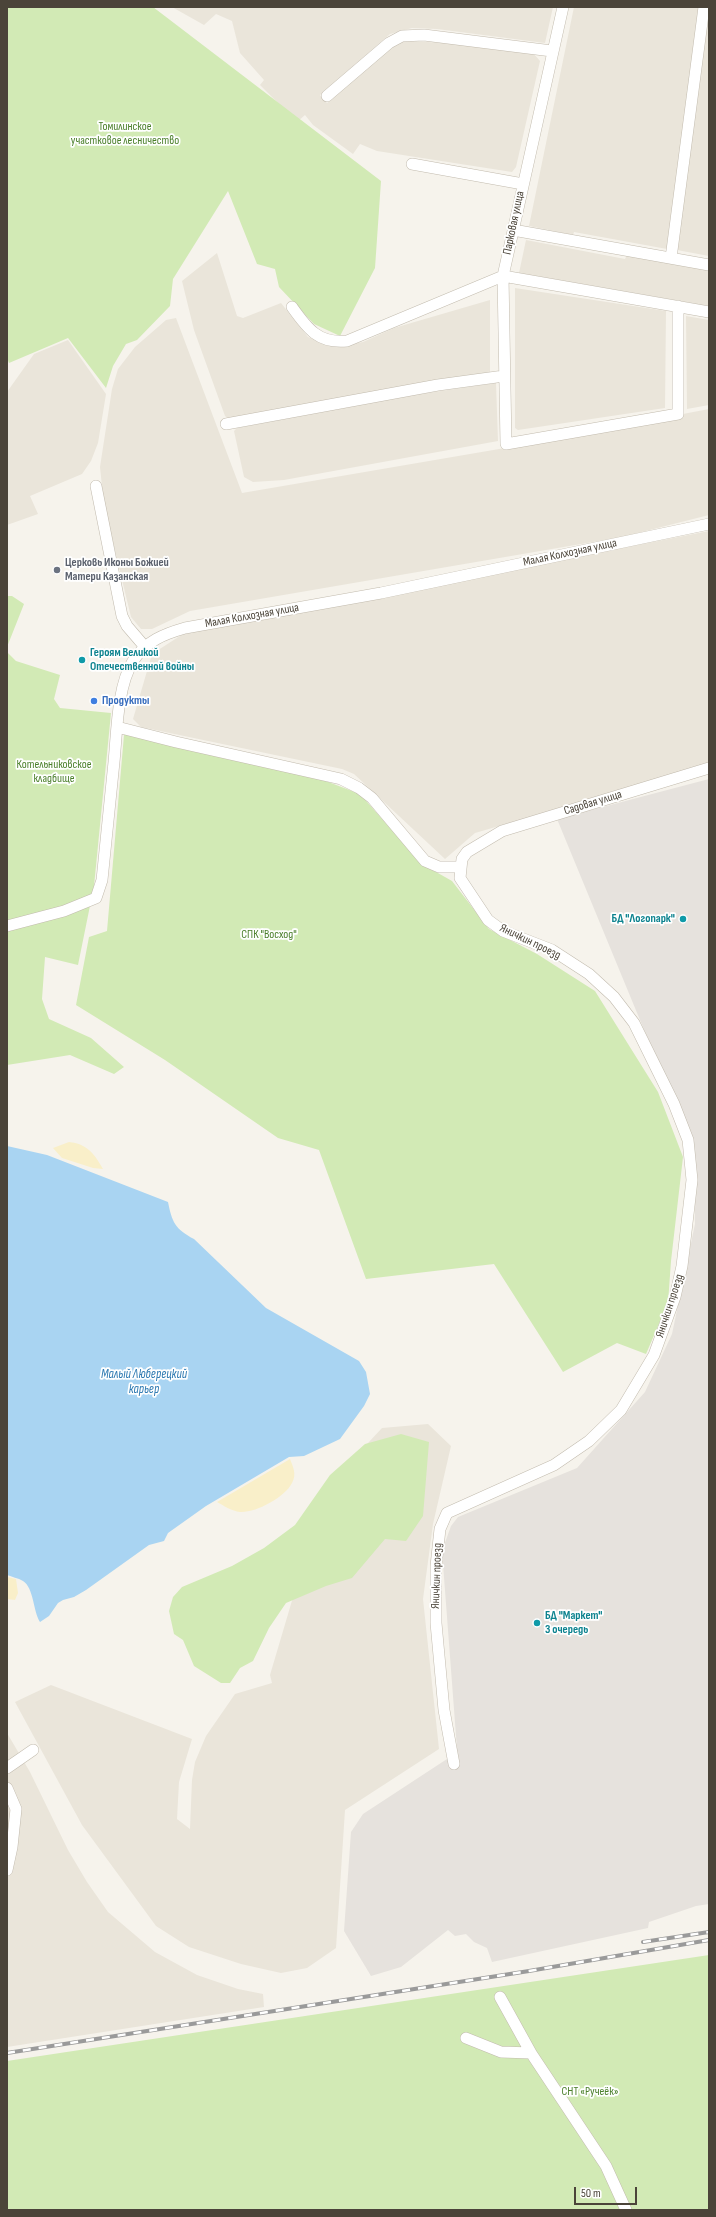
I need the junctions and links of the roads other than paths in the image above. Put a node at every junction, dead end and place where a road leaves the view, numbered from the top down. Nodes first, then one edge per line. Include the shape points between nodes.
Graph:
1 (563, 7) edge
2 (704, 7) edge
3 (552, 51) junction
4 (327, 96) dead end
5 (412, 164) dead end
6 (523, 184) junction
7 (513, 230) junction
8 (671, 258) junction
9 (709, 265) edge
10 (503, 276) junction
11 (678, 306) junction
12 (292, 307) dead end
13 (709, 312) edge
14 (504, 376) junction
15 (226, 424) dead end
16 (96, 486) dead end
17 (709, 524) edge
18 (145, 647) junction
19 (117, 727) junction
20 (709, 768) edge
21 (461, 866) junction
22 (7, 926) edge
23 (33, 1750) dead end
24 (454, 1764) dead end
25 (7, 1768) edge
26 (7, 1788) edge
27 (7, 1870) edge
28 (500, 1997) dead end
29 (466, 2038) dead end
30 (531, 2053) junction
31 (626, 2210) edge

1 - 3 street, Парковая улица
2 - 8 street
3 - 4 street via 424,36 402,36 389,43
3 - 6 street, Парковая улица
5 - 6 street
6 - 7 street, Парковая улица
7 - 8 street
7 - 10 street, Парковая улица
8 - 9 street
10 - 11 street
10 - 12 street via 347,341 339,342 314,334 307,329
10 - 14 street, Парковая улица
11 - 13 street
11 - 14 street, Парковая улица via 678,414 506,444
14 - 15 street via 438,385
16 - 18 street via 120,608 127,626
17 - 18 street, Малая Колхозная улица via 381,593 185,628 160,636
18 - 19 street, Малая Колхозная улица via 132,662 124,684
19 - 21 street via 341,779 372,798 425,861 439,866
19 - 22 street, Малая Колхозная улица via 102,880 96,898 64,911
20 - 21 street, Садовая улица via 502,831 467,852
21 - 24 street, Яничкин проезд via 460,878 488,920 503,931 552,950 588,974 614,997 634,1022 674,1104 688,1140 692,1180 682,1266 675,1297 654,1355 621,1410 589,1441 554,1465 447,1513 440,1529 436,1566 436,1623 444,1710
23 - 25 street
26 - 27 street via 16,1809
28 - 30 street
29 - 30 street via 501,2052
30 - 31 street via 606,2166

